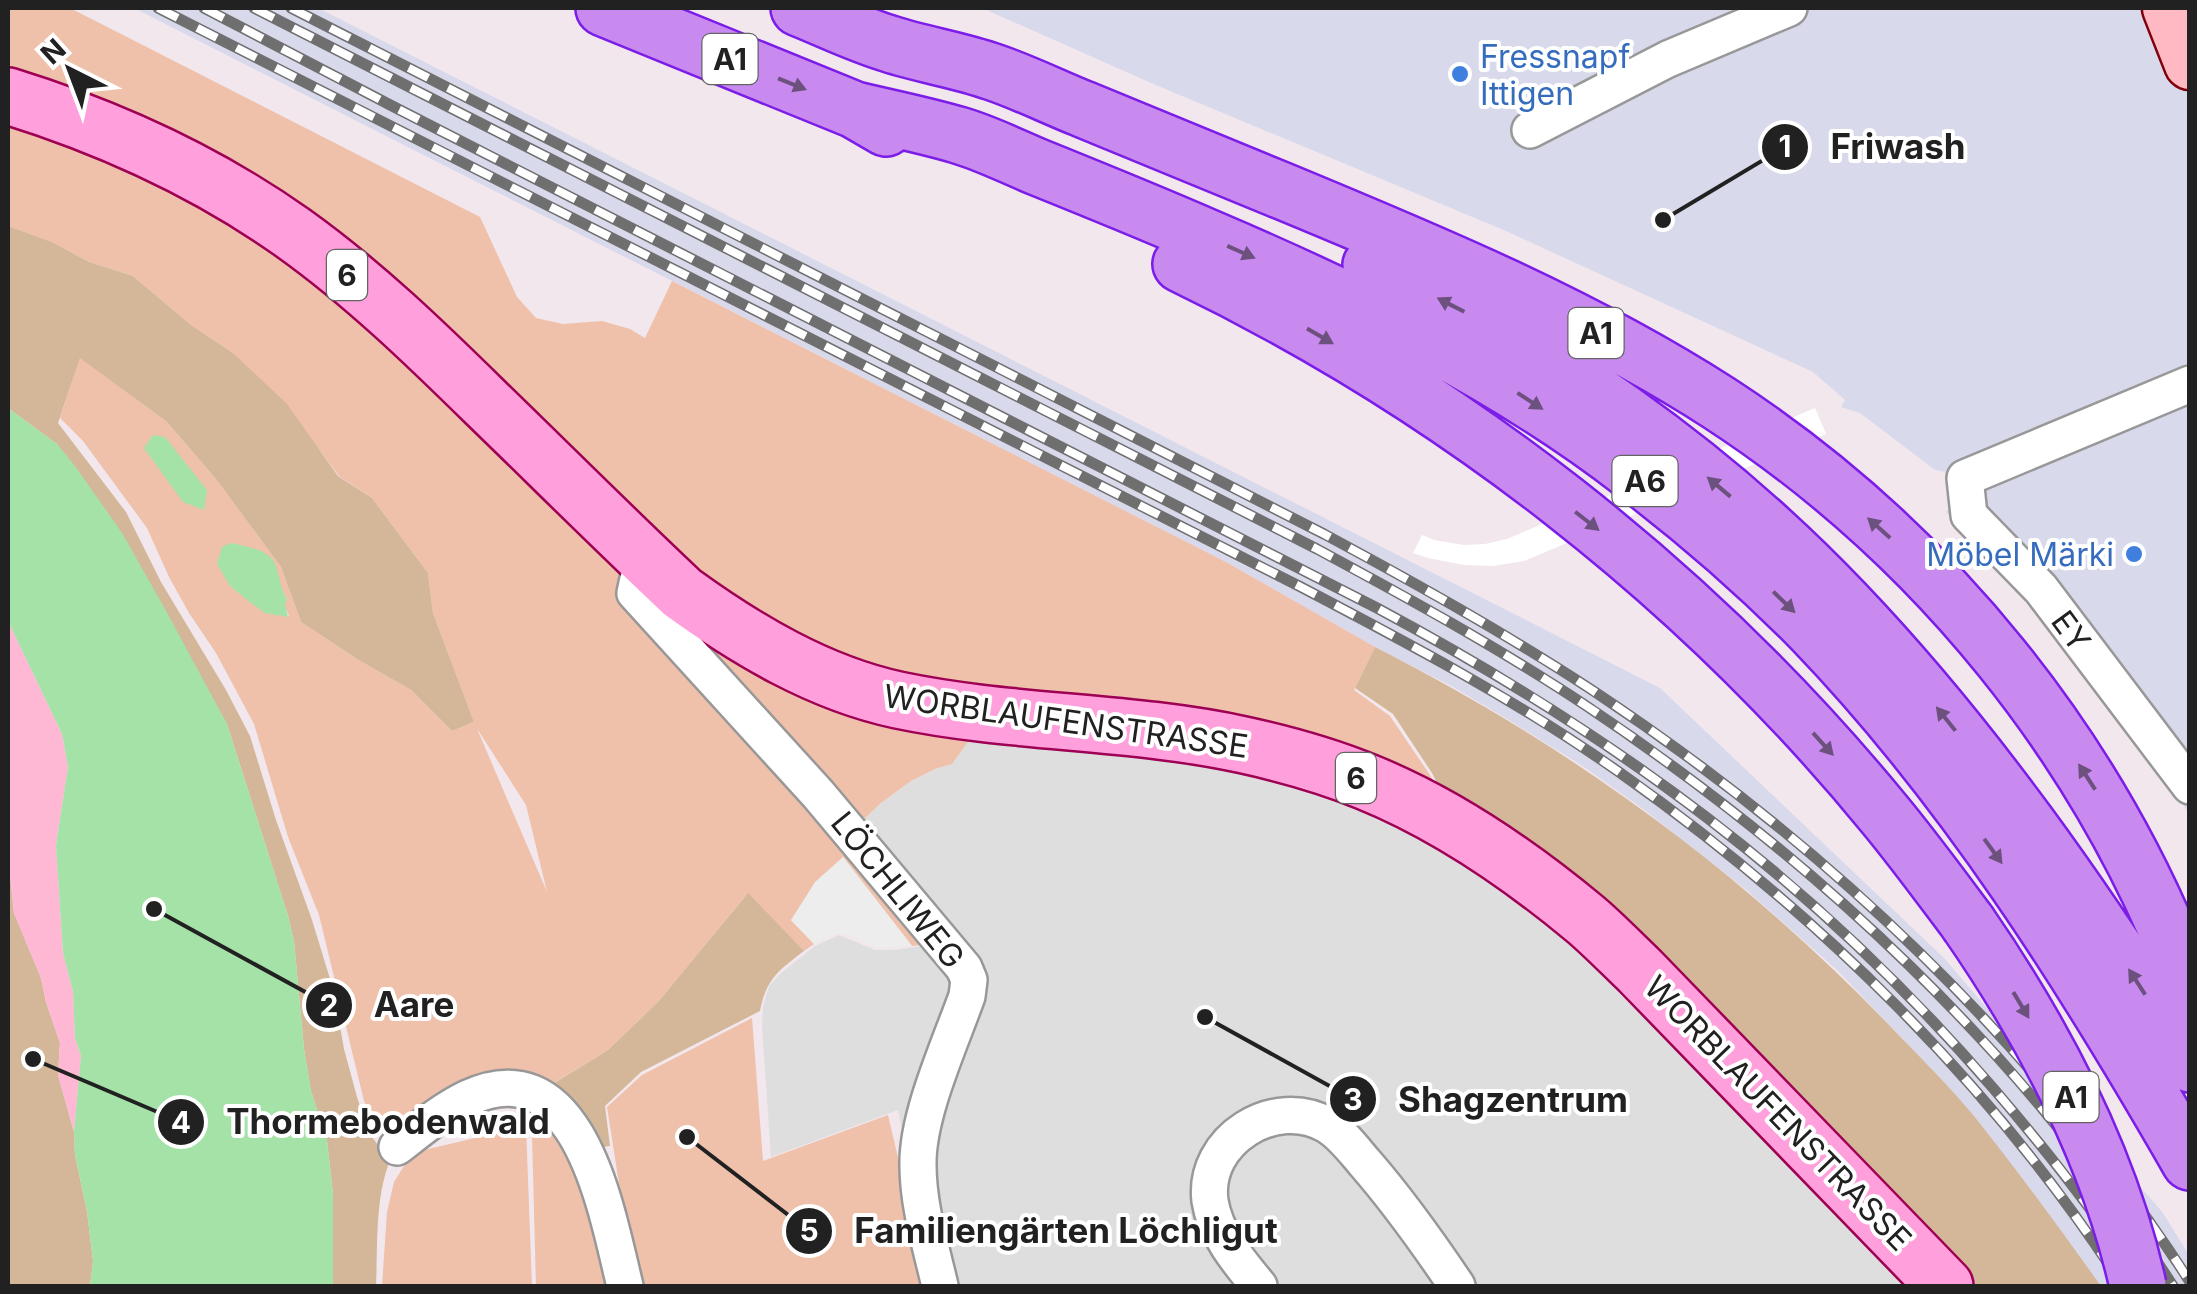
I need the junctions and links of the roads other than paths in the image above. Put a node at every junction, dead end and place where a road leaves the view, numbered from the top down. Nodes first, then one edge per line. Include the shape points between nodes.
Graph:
1 (604, 8) edge
2 (800, 8) edge
3 (1789, 8) edge
4 (2168, 8) edge
5 (886, 43) junction
6 (2190, 64) edge
7 (8, 96) edge
8 (855, 110) junction
9 (1530, 130) dead end
10 (2190, 384) edge
11 (652, 564) junction
12 (2190, 786) edge
13 (2190, 988) edge
14 (2190, 1064) edge
15 (398, 1146) dead end
16 (2190, 1162) edge
17 (625, 1286) edge
18 (940, 1286) edge
19 (1260, 1286) edge
20 (1456, 1286) edge
21 (1945, 1286) edge
22 (2138, 1286) edge

1 -> 8 highway, A1
2 - 5 highway, A1
3 - 9 street via 1668,58
4 - 6 main road
13 -> 5 highway, A1 via 2135,862 2055,728 1960,608 1788,451 1586,327 1423,250 992,72
14 -> 5 highway, A6 via 1946,717 1785,544 1658,438 1534,353 1396,277 980,98
7 - 11 main road, WORBLAUFENSTRASSE / 6 via 136,143 292,232 423,341
8 -> 16 highway, A6 via 960,135 1376,314 1573,429 1695,521 1798,616 1912,743 2044,924
8 -> 22 highway, A1, bridge via 947,164 1157,252 1287,318 1397,383 1530,476 1650,574 1816,736 1968,923 2024,1008 2080,1116
10 - 12 street, EY via 1965,478 1969,515 2041,589
11 - 18 street, LÖCHLIWEG via 635,594 818,794 969,980 923,1126 918,1164
11 - 21 main road, WORBLAUFENSTRASSE / 6 via 724,623 855,688 944,708 1244,745 1366,781 1418,806 1529,875 1587,921
15 - 17 street via 469,1098 514,1089 537,1094 559,1109 584,1150
19 - 20 street via 1220,1232 1210,1186 1221,1153 1240,1133 1293,1116 1328,1126 1347,1142 1412,1218

